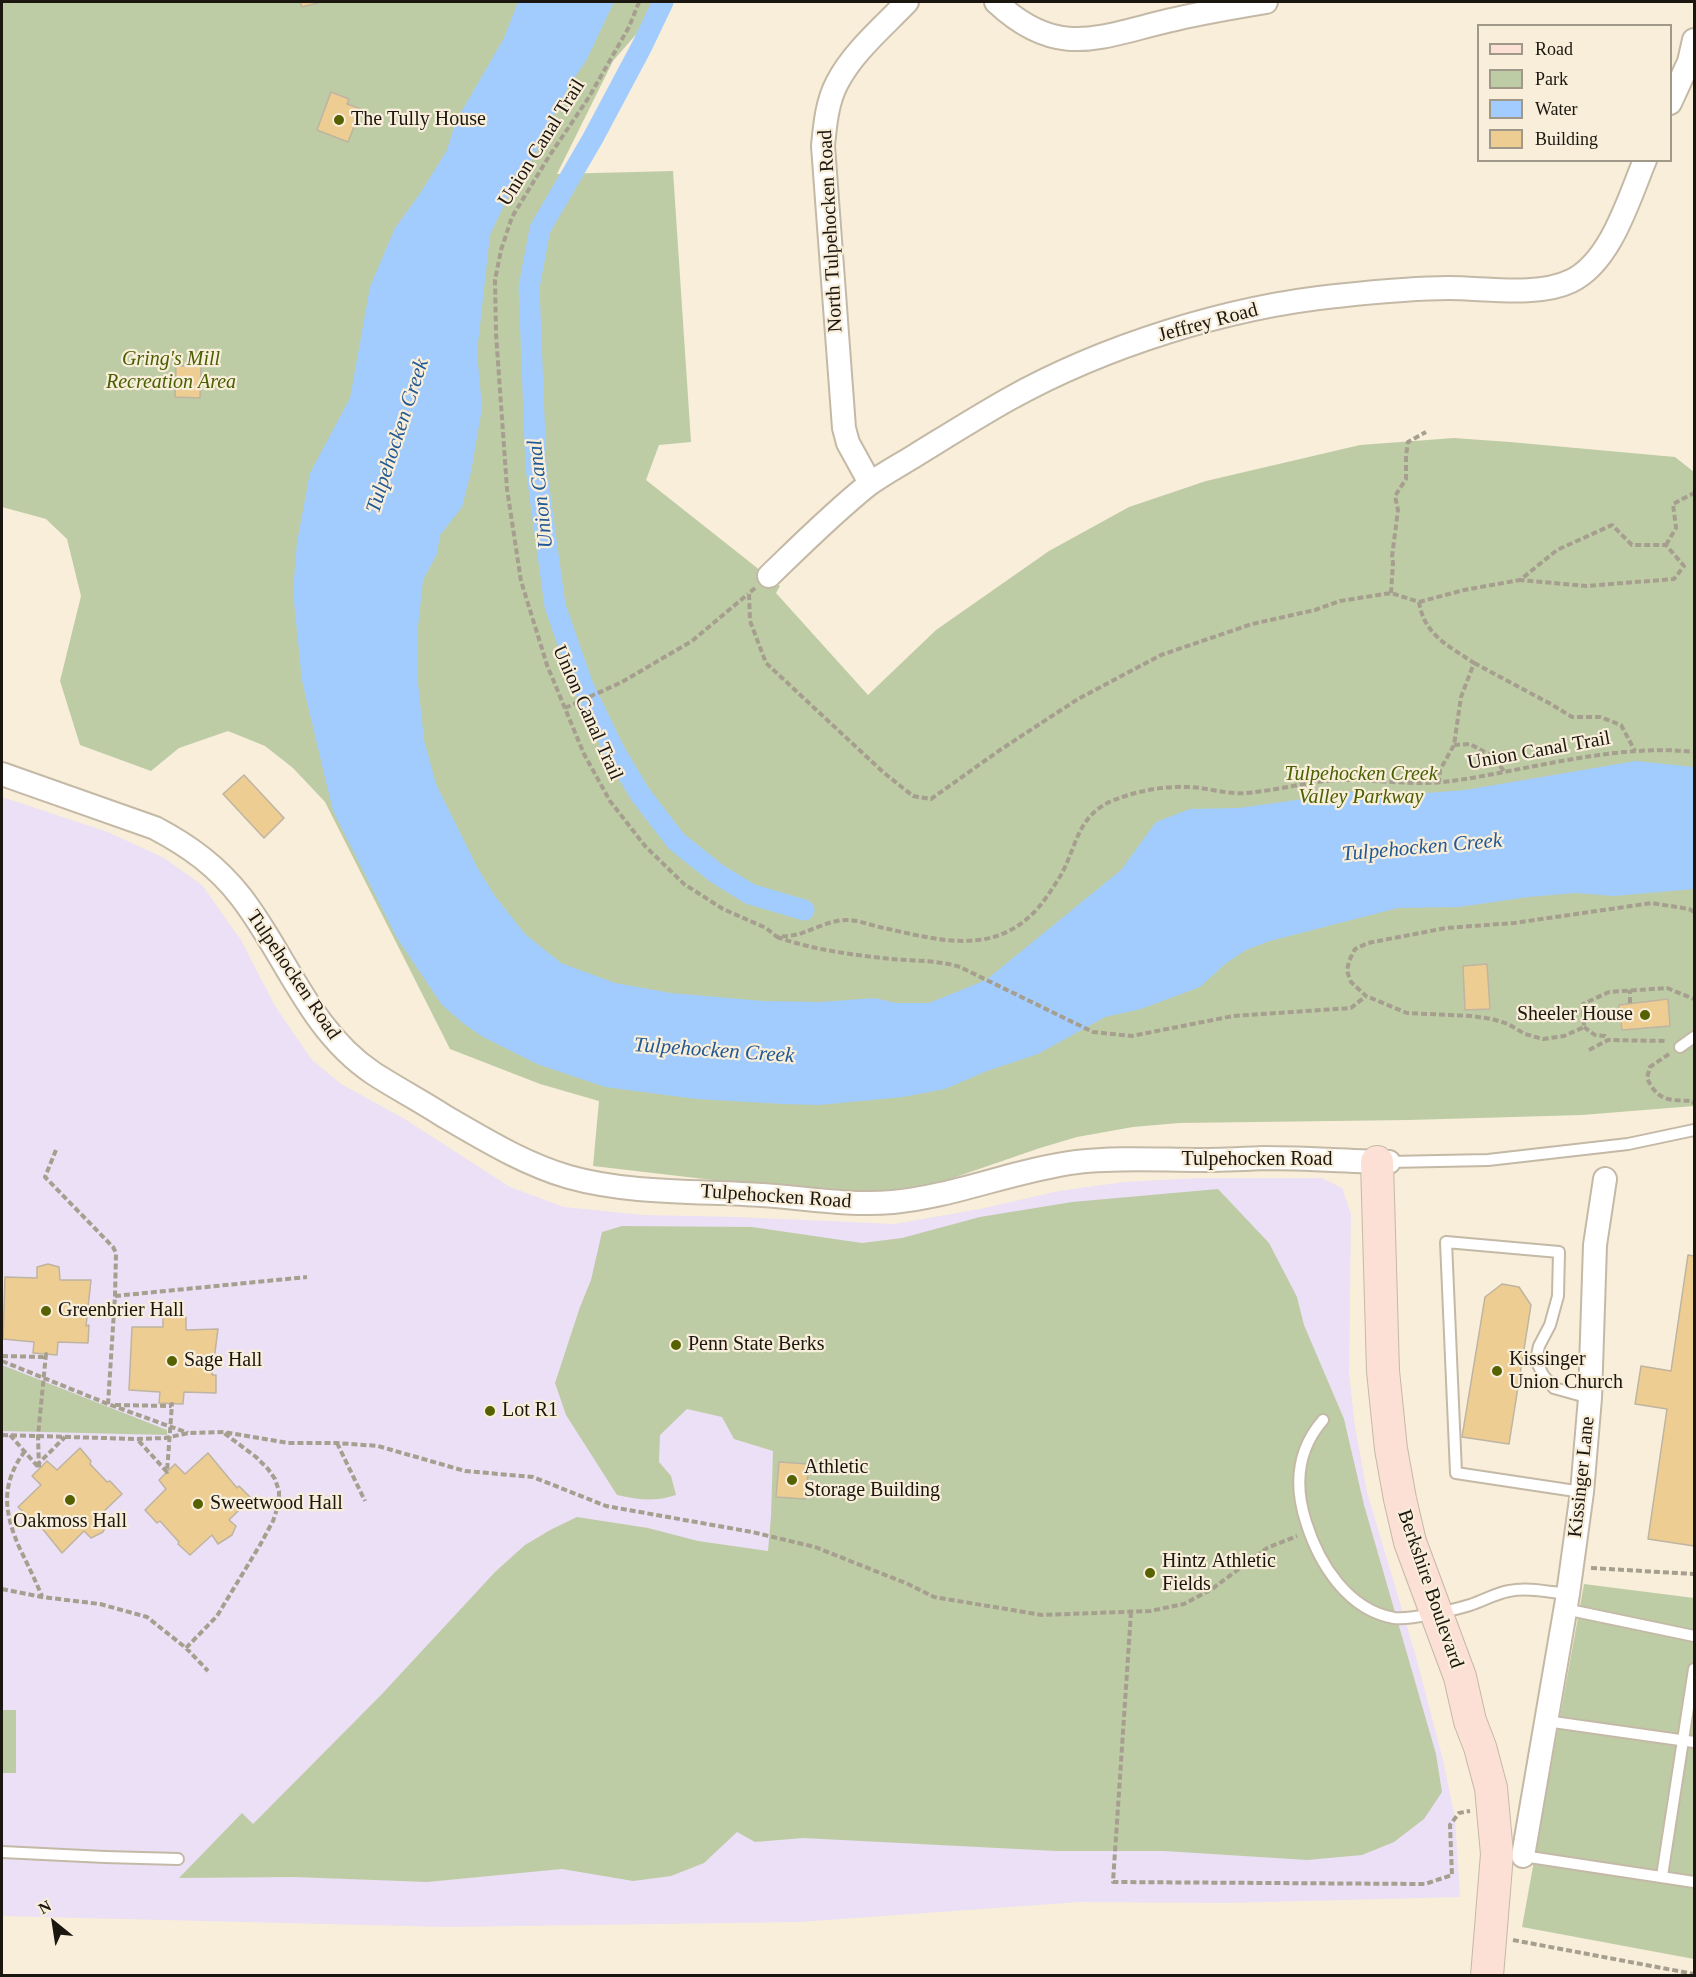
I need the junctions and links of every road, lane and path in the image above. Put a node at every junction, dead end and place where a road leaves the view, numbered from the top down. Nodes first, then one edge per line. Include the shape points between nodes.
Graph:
1 (639, 2) edge
2 (907, 2) edge
3 (996, 2) edge
4 (1266, 2) edge
5 (1695, 40) edge
6 (1672, 101) edge
7 (1644, 162) edge
8 (1426, 432) dead end
9 (870, 483) junction
10 (1695, 494) edge
11 (1666, 545) junction
12 (769, 576) joint
13 (1520, 580) junction
14 (1391, 592) junction
15 (749, 593) junction
16 (1419, 602) junction
17 (1473, 663) junction
18 (565, 708) junction
19 (1454, 745) junction
20 (1635, 751) junction
21 (1695, 752) edge
22 (1505, 772) junction
23 (2, 774) edge
24 (1439, 782) junction
25 (1695, 912) edge
26 (777, 937) junction
27 (1630, 990) junction
28 (1366, 996) junction
29 (1695, 999) edge
30 (1630, 1003) dead end
31 (1584, 1026) junction
32 (1695, 1037) edge
33 (1608, 1040) junction
34 (1680, 1047) junction
35 (1589, 1050) dead end
36 (1695, 1104) edge
37 (1695, 1130) edge
38 (56, 1150) dead end
39 (1383, 1162) junction
40 (1605, 1179) dead end
41 (307, 1276) dead end
42 (115, 1296) junction
43 (2, 1356) edge
44 (2, 1361) edge
45 (43, 1378) junction
46 (1590, 1398) junction
47 (109, 1405) junction
48 (1323, 1420) dead end
49 (170, 1426) junction
50 (224, 1432) junction
51 (189, 1433) junction
52 (2, 1435) edge
53 (10, 1435) junction
54 (38, 1436) junction
55 (65, 1437) junction
56 (170, 1437) junction
57 (137, 1439) junction
58 (337, 1443) junction
59 (25, 1452) junction
60 (39, 1463) junction
61 (1582, 1492) junction
62 (365, 1501) dead end
63 (1308, 1531) junction
64 (1572, 1567) junction
65 (1695, 1575) edge
66 (2, 1588) edge
67 (42, 1597) junction
68 (1567, 1602) junction
69 (1131, 1612) junction
70 (1436, 1613) junction
71 (1695, 1636) edge
72 (186, 1648) junction
73 (1695, 1669) edge
74 (208, 1671) dead end
75 (1546, 1721) junction
76 (1689, 1741) edge
77 (1459, 1812) dead end
78 (2, 1852) edge
79 (1522, 1856) joint
80 (178, 1859) dead end
81 (1662, 1876) junction
82 (1695, 1882) edge
83 (1489, 1956) edge
84 (1695, 1974) edge

1 - 18 path, Union Canal Trail via 589,97 512,217 495,280 507,489 521,581
2 - 9 street, North Tulpehocken Road via 848,64 836,84 823,146 844,428 848,444
3 - 4 street via 1026,26 1052,37 1082,39
5 - 6 street
7 - 9 street, Jeffrey Road via 1603,251 1574,280 1530,291 1403,290 1326,297 1197,324 1049,379 1010,398
8 - 14 path via 1408,442 1406,480 1395,496 1398,510
9 - 12 street, Jeffrey Road
10 - 11 path via 1673,504 1676,528
11 - 13 path via 1632,545 1612,525 1557,550
11 - 13 path via 1684,566 1674,579 1586,586
12 - 15 path
13 - 16 path
14 - 15 path via 1252,624 1161,655 1078,699 931,799 913,796 883,772 766,663 750,621
14 - 16 path
15 - 18 path via 692,641 622,682
16 - 17 path via 1421,616 1433,634
17 - 19 path via 1461,698
17 - 20 path via 1572,717 1600,717 1622,725
18 - 26 path, Union Canal Trail via 610,801 645,846 684,884
19 - 22 path via 1470,744 1492,756
19 - 24 path via 1440,770
20 - 21 path, Union Canal Trail
20 - 22 path, Union Canal Trail
22 - 24 path, Union Canal Trail
23 - 39 street, Tulpehocken Road via 155,828 178,840 223,876 242,898 316,1018 346,1052 372,1072 493,1144 569,1177 644,1189 862,1204 929,1196 1076,1162 1266,1158
24 - 26 path, Union Canal Trail via 1343,780 1245,793 1189,787 1135,793 1111,801 1086,821 1061,874 1039,907 1025,921 990,939 937,940 849,920
25 - 28 path via 1652,903 1514,923 1446,928 1368,943 1355,949 1347,971 1351,982
26 - 28 path via 798,944 950,964 1093,1032 1132,1036 1233,1016 1350,1008
27 - 29 path via 1667,988
27 - 30 path
27 - 31 path via 1609,992 1582,1004
28 - 31 path via 1407,1013 1492,1020 1543,1039 1564,1036
31 - 33 path
32 - 34 lane
33 - 34 path via 1670,1041
33 - 35 path
34 - 36 path via 1650,1067 1647,1078 1653,1091 1664,1099
37 - 39 lane, Tulpehocken Road via 1628,1144 1488,1160
38 - 42 path via 45,1177 113,1247
39 - 70 street, Berkshire Boulevard via 1383,1371 1391,1449 1410,1542
40 - 46 street, Kissinger Lane via 1595,1245
41 - 42 path
42 - 47 path
43 - 45 path via 46,1354
44 - 45 path
45 - 47 path
45 - 54 path
46 - 61 street, Kissinger Lane
46 - 61 lane via 1554,1388 1536,1360 1558,1296 1559,1252 1446,1242 1456,1473
47 - 49 path
47 - 49 path via 172,1404
48 - 63 lane via 1304,1450 1298,1472
49 - 51 path
49 - 56 path
50 - 51 path
50 - 58 path via 288,1443
50 - 72 path via 268,1469 279,1491 279,1503 260,1545 217,1616
51 - 56 path
52 - 53 path
53 - 54 path
53 - 59 path
54 - 55 path
54 - 60 path
55 - 57 path
55 - 60 path
56 - 57 path
56 - 57 path via 167,1472
58 - 62 path
58 - 69 path via 378,1446 465,1471 533,1477 606,1506 815,1547 934,1597 1042,1615
59 - 60 path via 39,1468
59 - 67 path via 10,1473 3,1496 5,1517
61 - 64 street, Kissinger Lane
63 - 69 path via 1267,1548 1212,1589 1184,1604
63 - 70 lane via 1330,1574 1351,1597 1373,1612 1396,1618
64 - 65 path
64 - 68 street, Kissinger Lane
66 - 67 path
67 - 72 path via 100,1604 147,1617
68 - 70 lane via 1538,1591 1509,1591
68 - 71 lane
68 - 75 street, Kissinger Lane
69 - 77 path via 1113,1882 1425,1884 1452,1875 1450,1825
70 - 83 street, Berkshire Boulevard via 1460,1677 1491,1788 1497,1854
72 - 74 path
73 - 76 lane
75 - 76 lane
75 - 79 street, Kissinger Lane
76 - 81 lane
78 - 80 lane
79 - 81 lane
81 - 82 lane
83 - 84 path

